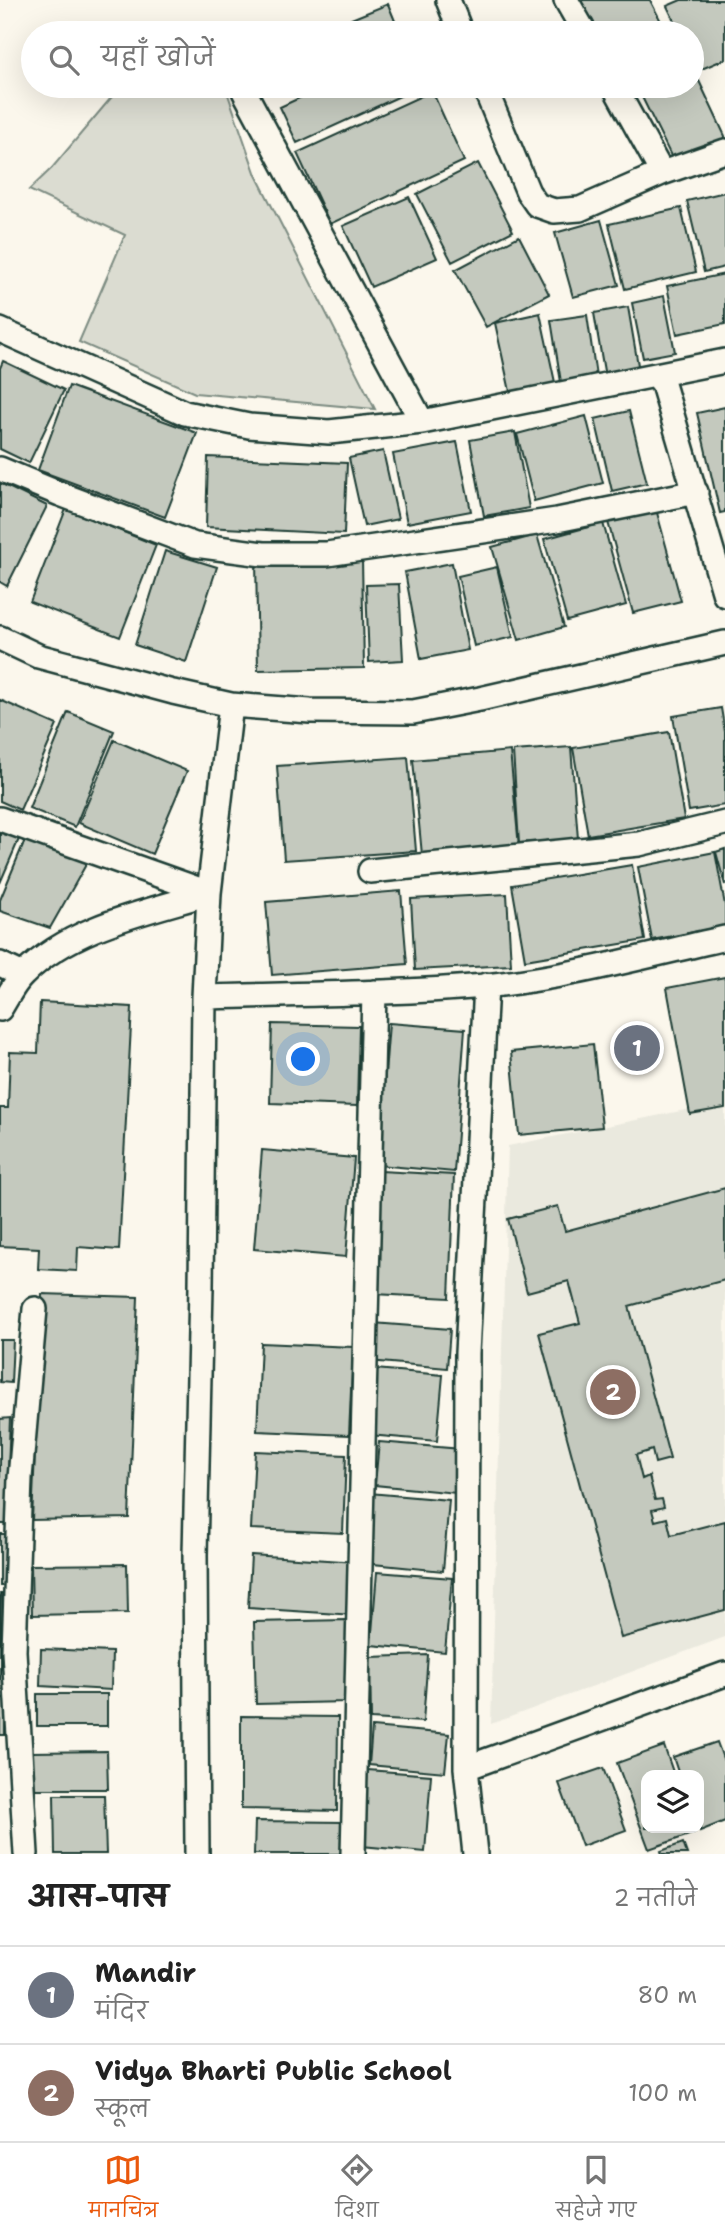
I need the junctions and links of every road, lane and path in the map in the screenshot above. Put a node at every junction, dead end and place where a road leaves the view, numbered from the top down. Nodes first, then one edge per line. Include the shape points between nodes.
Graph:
1 (447, 0) edge
2 (566, 0) edge
3 (456, 21) edge
4 (578, 21) edge
5 (248, 98) edge
6 (489, 98) edge
7 (621, 98) edge
8 (725, 151) edge
9 (662, 173) junction
10 (0, 330) edge
11 (725, 361) edge
12 (660, 374) junction
13 (422, 422) junction
14 (0, 469) edge
15 (696, 492) junction
16 (725, 595) edge
17 (0, 638) edge
18 (725, 643) edge
19 (231, 705) junction
20 (0, 819) edge
21 (725, 823) edge
22 (370, 872) dead end
23 (209, 892) junction
24 (725, 938) edge
25 (0, 964) edge
26 (23, 975) junction
27 (486, 985) junction
28 (374, 992) junction
29 (204, 997) junction
30 (0, 1009) edge
31 (35, 1309) dead end
32 (725, 1674) edge
33 (466, 1768) junction
34 (26, 1854) edge
35 (197, 1854) edge
36 (353, 1854) edge
37 (475, 1854) edge

1 - 3 street
2 - 4 street
5 - 13 street
6 - 9 street via 537,205 554,211 580,209
7 - 9 street
8 - 9 street
10 - 13 street via 185,413 249,426 330,432
11 - 12 street
12 - 13 street
12 - 15 street
14 - 15 street via 194,545 263,554 327,554 558,520
15 - 16 street
17 - 19 street via 38,656
18 - 19 street via 413,712
19 - 23 street
20 - 23 street
21 - 22 street via 639,844
23 - 26 street via 97,929 54,950
23 - 29 street
24 - 27 street via 565,974
25 - 26 street
26 - 30 street
27 - 28 street
27 - 33 street via 467,1353
28 - 29 street
28 - 36 street
29 - 35 street via 195,1555
31 - 34 street via 20,1478 14,1651
32 - 33 street
33 - 37 street

